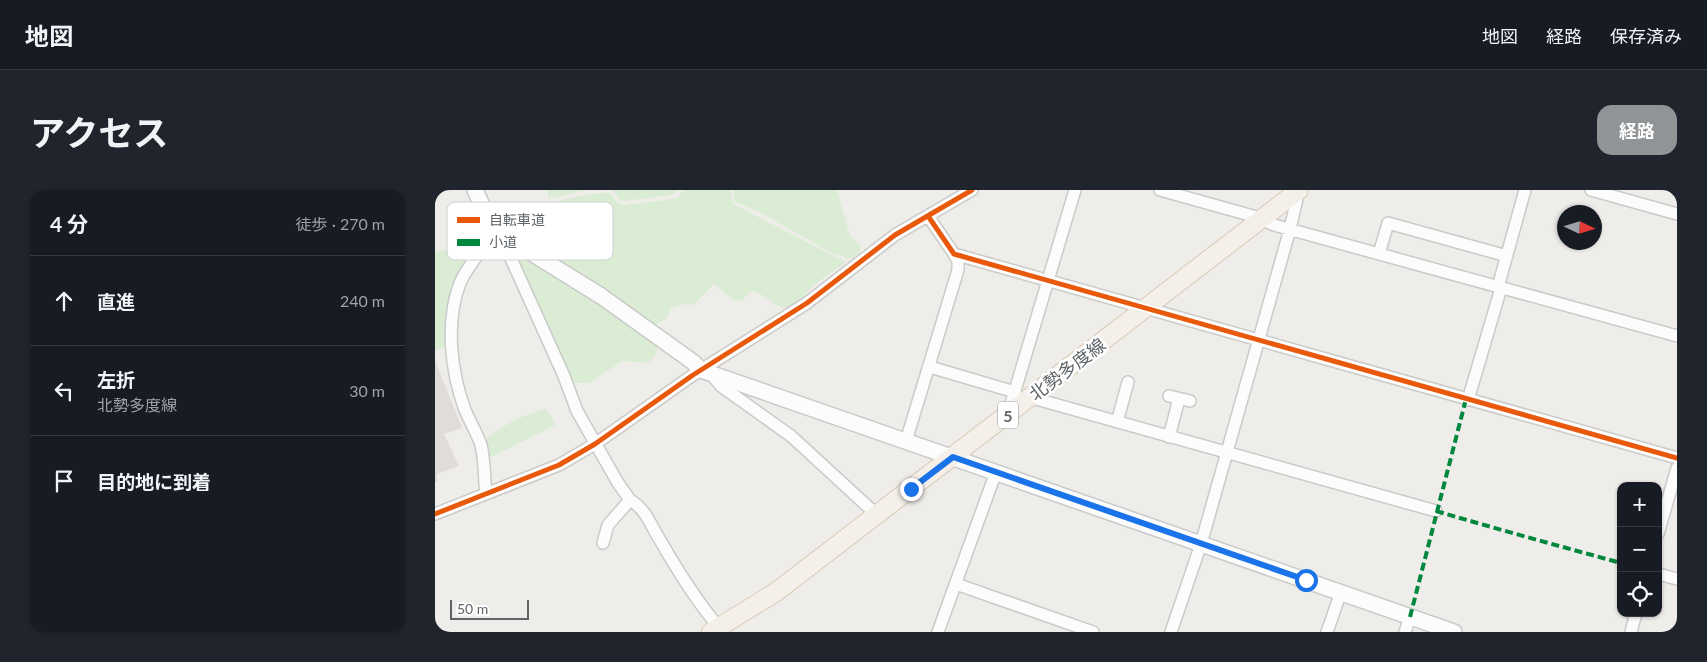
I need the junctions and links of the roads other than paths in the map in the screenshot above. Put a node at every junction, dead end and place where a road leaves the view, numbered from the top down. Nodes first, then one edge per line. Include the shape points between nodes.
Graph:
1 (475, 190) edge
2 (972, 190) edge
3 (1075, 190) edge
4 (1160, 190) edge
5 (1299, 190) edge
6 (1525, 190) edge
7 (1591, 190) edge
8 (481, 202) edge
9 (1677, 214) edge
10 (928, 216) junction
11 (1261, 220) junction
12 (1290, 229) junction
13 (954, 254) junction
14 (1379, 254) junction
15 (1507, 256) junction
16 (474, 260) edge
17 (512, 260) edge
18 (545, 260) edge
19 (1048, 280) junction
20 (1500, 287) junction
21 (1145, 309) junction
22 (1677, 336) edge
23 (1258, 341) junction
24 (930, 367) junction
25 (705, 372) junction
26 (1128, 382) dead end
27 (1022, 395) junction
28 (1179, 399) dead end
29 (1468, 400) junction
30 (1117, 422) junction
31 (1169, 437) junction
32 (906, 441) junction
33 (595, 444) junction
34 (1227, 452) junction
35 (953, 457) junction
36 (1677, 458) edge
37 (1677, 468) edge
38 (996, 472) junction
39 (486, 494) junction
40 (630, 500) junction
41 (1435, 511) dead end
42 (435, 514) edge
43 (877, 515) junction
44 (1660, 527) edge
45 (603, 543) dead end
46 (1201, 544) junction
47 (1662, 575) edge
48 (1677, 579) edge
49 (956, 584) junction
50 (1341, 592) junction
51 (1410, 617) junction
52 (1635, 617) edge
53 (717, 631) edge
54 (938, 632) edge
55 (1093, 632) edge
56 (1171, 632) edge
57 (1327, 632) edge
58 (1405, 632) edge
59 (1454, 632) edge
60 (1631, 632) edge

1 - 8 main road
2 - 10 street
3 - 19 street
4 - 11 street
5 - 11 main road, 北勢多度線 / 5
5 - 12 street
6 - 15 street
7 - 9 street
10 - 13 street
10 - 25 street via 867,255 807,303
11 - 12 street
11 - 21 main road, 北勢多度線 / 5
12 - 14 street
12 - 23 street
13 - 19 street
13 - 24 street via 958,270
14 - 15 street via 1388,223
14 - 20 street
15 - 20 street
16 - 39 street via 465,272 454,304 452,357 465,410 481,445
17 - 33 street via 577,411
18 - 25 main road via 601,296
19 - 21 street
19 - 27 street
20 - 22 street
20 - 29 street
21 - 23 street
21 - 27 main road, 北勢多度線 / 5
23 - 29 street
23 - 34 street
24 - 27 street
24 - 32 street
25 - 32 main road
25 - 33 street
25 - 43 street via 791,436
26 - 30 street
27 - 30 street
27 - 35 main road, 北勢多度線 / 5 via 1008,414
28 - 31 street
29 - 36 street
30 - 31 street
31 - 34 street
32 - 35 main road
33 - 39 street via 559,465
33 - 40 street
34 - 41 street
34 - 46 street
35 - 38 main road
35 - 43 main road, 北勢多度線 / 5
37 - 44 street
38 - 46 main road
38 - 49 street
39 - 42 street
40 - 45 street via 608,525
40 - 53 street via 648,518
43 - 53 main road, 北勢多度線 / 5 via 776,592
46 - 50 main road
46 - 56 street
47 - 48 street
49 - 54 street
49 - 55 street
50 - 51 main road
50 - 57 street
51 - 58 street
51 - 59 main road
52 - 60 street

